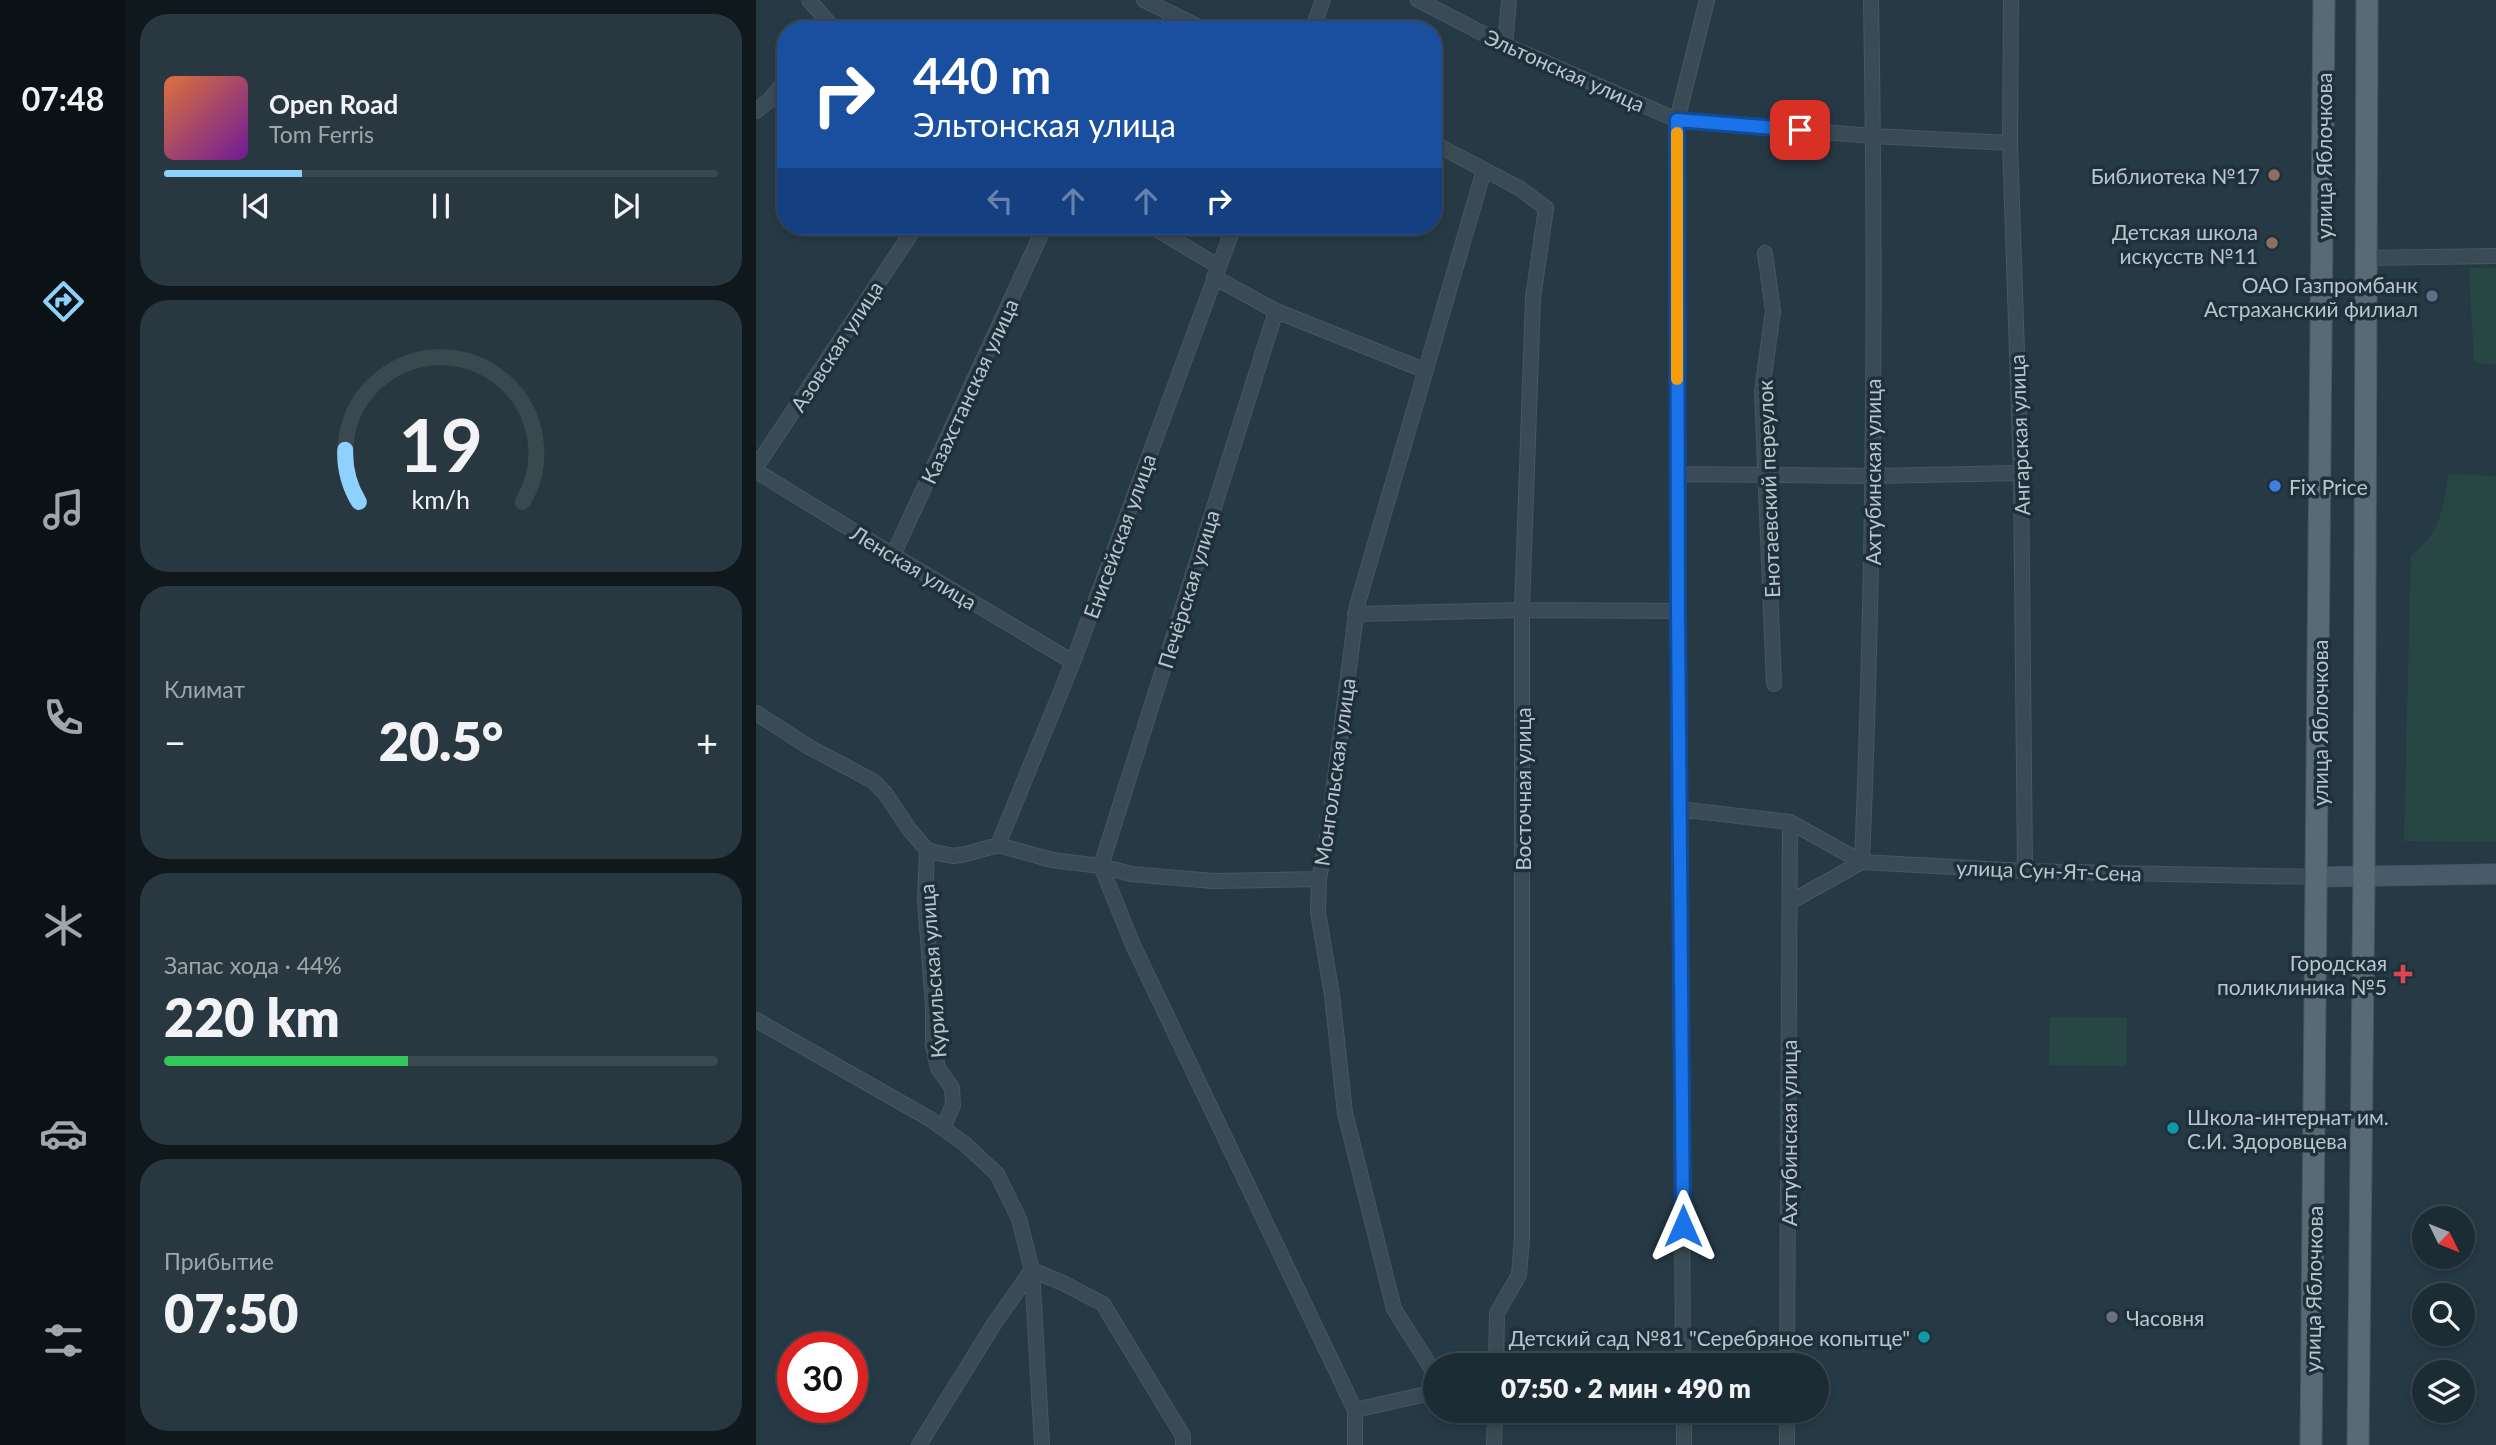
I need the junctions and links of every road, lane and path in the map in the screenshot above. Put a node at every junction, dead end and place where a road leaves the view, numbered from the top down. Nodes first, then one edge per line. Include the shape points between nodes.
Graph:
1 (809, 0) edge
2 (1144, 0) edge
3 (1323, 0) edge
4 (1419, 0) edge
5 (1509, 0) edge
6 (1707, 0) edge
7 (1871, 0) edge
8 (2011, 0) edge
9 (2324, 0) edge
10 (2367, 0) edge
11 (1173, 14) junction
12 (825, 21) edge
13 (1170, 21) edge
14 (1187, 21) edge
15 (1315, 21) edge
16 (1505, 45) junction
17 (777, 92) edge
18 (756, 111) edge
19 (1677, 120) junction
20 (1873, 136) junction
21 (2010, 143) junction
22 (1442, 148) edge
23 (1484, 170) junction
24 (910, 235) edge
25 (1041, 235) edge
26 (1164, 235) edge
27 (1230, 235) edge
28 (1765, 253) dead end
29 (2496, 256) edge
30 (2365, 258) junction
31 (1216, 272) junction
32 (1276, 311) junction
33 (1424, 370) junction
34 (756, 469) edge
35 (2021, 473) junction
36 (1678, 474) junction
37 (1766, 475) junction
38 (1873, 476) junction
39 (893, 555) junction
40 (1522, 610) junction
41 (1678, 611) junction
42 (1355, 614) junction
43 (1073, 662) junction
44 (1774, 684) dead end
45 (756, 713) edge
46 (1679, 809) junction
47 (1790, 822) junction
48 (998, 845) junction
49 (927, 850) junction
50 (1862, 862) junction
51 (1101, 866) junction
52 (2025, 871) junction
53 (2496, 874) edge
54 (2364, 876) junction
55 (2318, 877) junction
56 (1319, 879) junction
57 (1790, 902) junction
58 (756, 1020) edge
59 (943, 1128) junction
60 (1032, 1270) junction
61 (1496, 1353) edge
62 (1683, 1353) edge
63 (1787, 1353) edge
64 (1423, 1355) edge
65 (1423, 1395) edge
66 (1355, 1410) junction
67 (1494, 1423) edge
68 (1684, 1423) edge
69 (1787, 1423) edge
70 (1183, 1441) edge
71 (919, 1445) edge
72 (1042, 1445) edge
73 (1355, 1445) edge
74 (1494, 1445) edge
75 (1684, 1445) edge
76 (1787, 1445) edge
77 (2311, 1445) edge
78 (2358, 1445) edge

1 - 12 street
2 - 11 street
3 - 15 street
4 - 16 street, Эльтонская улица
5 - 16 street
6 - 19 street
7 - 20 street, Ахтубинская улица
8 - 21 street, Ангарская улица
9 - 55 main road, улица Яблочкова
10 - 30 main road, улица Яблочкова
11 - 13 street
11 - 14 street
16 - 19 street, Эльтонская улица
17 - 18 street
19 - 20 street, Эльтонская улица
19 - 36 street
20 - 21 street, Эльтонская улица
20 - 38 street, Ахтубинская улица
21 - 35 street, Ангарская улица
22 - 23 street
23 - 33 street, Монгольская улица
23 - 40 street, Восточная улица via 1546,208 1534,298
24 - 34 street, Азовская улица
25 - 39 street, Казахстанская улица
26 - 31 street
27 - 31 street, Енисейская улица
28 - 37 street, Енотаевский переулок via 1773,311 1762,391
29 - 30 street
30 - 54 main road, улица Яблочкова
31 - 32 street
31 - 43 street, Енисейская улица
32 - 33 street
32 - 51 street, Печёрская улица
33 - 42 street, Монгольская улица
34 - 39 street, Ленская улица
35 - 38 street
35 - 52 street, Ангарская улица
36 - 37 street
36 - 41 street
37 - 38 street
37 - 44 street, Енотаевский переулок
38 - 50 street, Ахтубинская улица
39 - 43 street, Ленская улица
40 - 41 street
40 - 42 street
40 - 61 street, Восточная улица via 1522,1238 1519,1275 1497,1313
41 - 46 street
42 - 56 street, Монгольская улица
43 - 48 street, Енисейская улица
45 - 49 street via 873,781
46 - 47 street
46 - 62 street
47 - 50 street, улица Сун-Ят-Сена
47 - 57 street, Ахтубинская улица
48 - 49 street via 954,856
48 - 51 street via 1052,860
49 - 59 street, Курильская улица via 925,901 933,1046 938,1068 953,1088 953,1105
50 - 52 street, улица Сун-Ят-Сена
50 - 57 street
51 - 56 street via 1131,874 1213,881
51 - 66 street via 1133,945
52 - 55 street, улица Сун-Ят-Сена
53 - 54 main road
54 - 55 main road
54 - 78 main road, улица Яблочкова
55 - 77 main road, улица Яблочкова
56 - 64 street, Монгольская улица via 1318,912 1345,1113 1394,1309
57 - 63 street, Ахтубинская улица
58 - 59 street
59 - 60 street via 997,1174 1019,1219
60 - 70 street via 1103,1304
60 - 71 street
60 - 72 street
65 - 66 street
66 - 73 street
67 - 74 street
68 - 75 street
69 - 76 street

